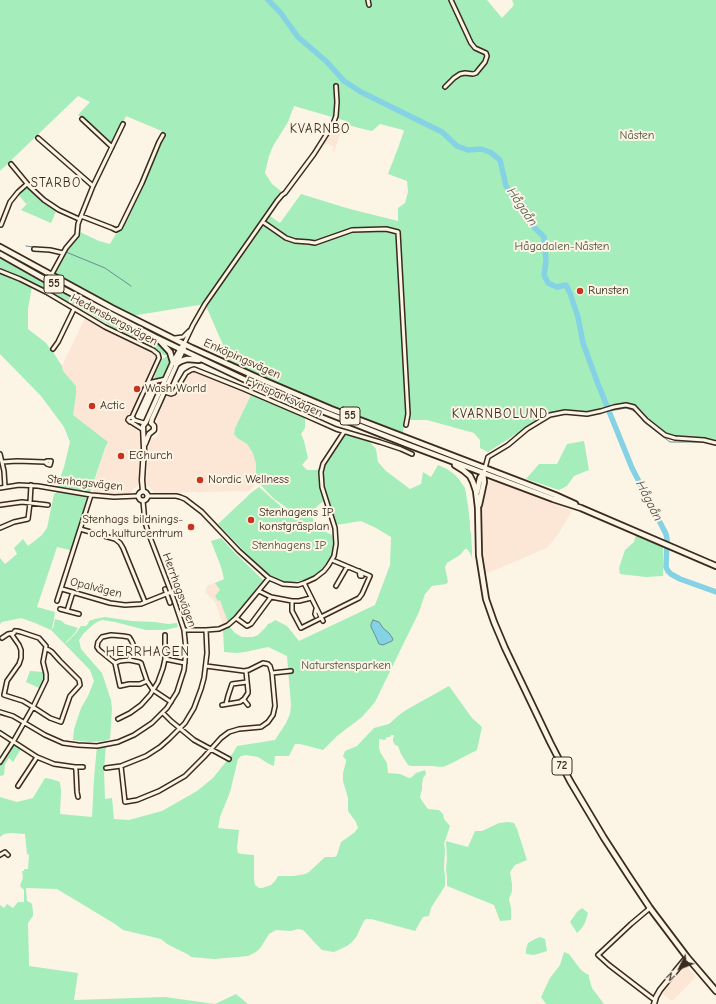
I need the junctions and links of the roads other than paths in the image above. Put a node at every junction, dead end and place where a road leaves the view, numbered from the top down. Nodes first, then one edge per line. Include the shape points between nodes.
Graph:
1 (368, 0) edge
2 (451, 0) edge
3 (369, 5) dead end
4 (336, 86) dead end
5 (445, 88) dead end
6 (82, 119) dead end
7 (123, 124) dead end
8 (163, 135) dead end
9 (38, 138) dead end
10 (112, 147) junction
11 (11, 164) dead end
12 (27, 184) junction
13 (93, 186) junction
14 (80, 217) junction
15 (263, 222) junction
16 (2, 225) dead end
17 (0, 247) edge
18 (34, 249) dead end
19 (63, 253) junction
20 (0, 254) edge
21 (0, 271) edge
22 (51, 276) junction
23 (48, 281) junction
24 (74, 309) junction
25 (193, 325) junction
26 (155, 337) junction
27 (173, 338) junction
28 (183, 347) junction
29 (53, 349) dead end
30 (205, 361) junction
31 (175, 363) junction
32 (166, 379) junction
33 (148, 383) junction
34 (162, 391) junction
35 (132, 419) junction
36 (147, 423) junction
37 (406, 425) dead end
38 (143, 430) junction
39 (344, 432) junction
40 (149, 434) junction
41 (716, 443) edge
42 (144, 448) junction
43 (0, 454) edge
44 (412, 454) dead end
45 (444, 458) junction
46 (2, 462) junction
47 (45, 462) dead end
48 (484, 471) junction
49 (493, 477) junction
50 (484, 482) junction
51 (31, 485) junction
52 (5, 487) junction
53 (0, 488) edge
54 (143, 492) junction
55 (91, 495) junction
56 (476, 495) junction
57 (138, 496) junction
58 (148, 496) junction
59 (143, 501) junction
60 (30, 502) junction
61 (0, 505) edge
62 (48, 505) dead end
63 (478, 508) junction
64 (581, 508) junction
65 (0, 528) edge
66 (80, 529) junction
67 (332, 560) junction
68 (716, 566) edge
69 (347, 567) junction
70 (358, 571) junction
71 (362, 576) dead end
72 (269, 578) junction
73 (304, 583) junction
74 (336, 586) dead end
75 (62, 589) junction
76 (165, 589) dead end
77 (259, 591) junction
78 (72, 592) junction
79 (171, 592) junction
80 (167, 594) junction
81 (271, 597) junction
82 (311, 598) junction
83 (58, 601) dead end
84 (292, 601) junction
85 (145, 602) junction
86 (170, 603) dead end
87 (60, 609) dead end
88 (316, 609) junction
89 (67, 611) junction
90 (79, 614) dead end
91 (316, 616) dead end
92 (236, 618) junction
93 (322, 619) junction
94 (184, 630) junction
95 (206, 630) junction
96 (14, 633) junction
97 (164, 635) dead end
98 (2, 638) dead end
99 (46, 649) junction
100 (165, 659) junction
101 (129, 660) junction
102 (115, 663) junction
103 (185, 663) junction
104 (206, 666) junction
105 (246, 670) junction
106 (291, 671) dead end
107 (272, 673) junction
108 (228, 680) dead end
109 (147, 681) junction
110 (247, 682) junction
111 (232, 684) junction
112 (154, 690) junction
113 (0, 694) edge
114 (4, 695) junction
115 (244, 700) junction
116 (171, 702) junction
117 (226, 704) junction
118 (222, 705) dead end
119 (248, 705) dead end
120 (33, 707) junction
121 (0, 712) edge
122 (163, 713) junction
123 (118, 719) dead end
124 (25, 723) junction
125 (180, 729) junction
126 (0, 733) edge
127 (13, 742) junction
128 (211, 750) junction
129 (36, 757) junction
130 (229, 759) dead end
131 (0, 762) edge
132 (121, 766) junction
133 (75, 767) junction
134 (83, 767) dead end
135 (106, 768) dead end
136 (18, 786) dead end
137 (78, 797) dead end
138 (0, 855) edge
139 (8, 855) dead end
140 (650, 908) junction
141 (687, 957) junction
142 (716, 991) edge
143 (655, 1002) edge

1 - 3 street
2 - 5 street via 473,46 486,52 487,56 476,73 460,74
4 - 15 street via 336,116 333,124
6 - 10 street
7 - 10 street
8 - 14 street via 120,228 116,230
9 - 13 street
10 - 13 street
11 - 12 street
12 - 14 street via 59,210
12 - 16 street via 10,202
13 - 14 street
14 - 19 street via 77,235
15 - 25 street
15 - 37 street via 286,238 295,241 315,242 352,230 386,229 398,232
17 - 22 main road, Enköpingsvägen / 55
18 - 19 street
19 - 22 street
20 - 23 main road, Enköpingsvägen / 55
21 - 24 street, Hedensbergsvägen via 42,290
22 - 23 street
22 - 27 main road, Enköpingsvägen / 55
23 - 26 main road, Enköpingsvägen / 55
24 - 29 street
24 - 33 street, Hedensbergsvägen via 158,354 159,358
25 - 27 street via 185,336
25 - 28 street
26 - 28 main road, Enköpingsvägen / 55
26 - 31 main road via 170,352
27 - 28 main road, Enköpingsvägen / 55
28 - 30 main road, Enköpingsvägen / 55
28 - 31 street
28 - 48 main road, Enköpingsvägen / 55
30 - 31 main road via 189,359
30 - 45 main road, Enköpingsvägen / 55 via 256,385
31 - 32 street
31 - 34 street
32 - 33 street
32 - 34 street
33 - 35 street, Hedensbergsvägen
34 - 36 street via 152,419
34 - 39 street, Fyrisparksvägen via 174,394 186,373 194,369
35 - 36 street
35 - 38 street
36 - 38 street via 142,426
36 - 40 street via 154,425
38 - 40 street
38 - 42 street
39 - 44 street, Fyrisparksvägen via 401,448
39 - 67 street via 322,467 322,487 336,537
40 - 42 street
41 - 48 street via 665,435 634,407 626,405 587,414 565,412 550,415 488,457
42 - 54 street
43 - 46 street
45 - 48 main road, Enköpingsvägen / 55
45 - 56 main road via 467,474 473,482
46 - 47 street
46 - 52 street
48 - 49 main road, 55
48 - 50 main road, 72
48 - 56 main road, 72
48 - 64 main road, 55 via 555,495
49 - 50 main road
49 - 64 main road, 55
50 - 63 main road, 72
51 - 52 street, Stenhagsvägen
51 - 55 street, Stenhagsvägen
51 - 60 street, Stenhagsvägen
52 - 53 street, Stenhagsvägen
54 - 57 street
54 - 58 street
55 - 57 street, Stenhagsvägen
55 - 66 street, Opalvägen
56 - 63 main road, 72
57 - 59 street
58 - 59 street
58 - 72 street via 176,496 185,499 202,512
59 - 79 street, Herrhagsvägen via 148,532
60 - 61 street
60 - 62 street
60 - 65 street, Stenhagsvägen via 28,519
63 - 140 main road, 72 via 480,563 486,599 505,648 570,781
64 - 68 main road, 55
66 - 75 street, Opalvägen
66 - 85 street via 120,543
67 - 69 street
67 - 73 street via 320,575
69 - 70 street
69 - 74 street
70 - 71 street
70 - 93 street via 370,576 360,596
72 - 73 street via 290,585
72 - 77 street
73 - 82 street
75 - 78 street, Opalvägen
75 - 83 street, Opalvägen
76 - 80 street
77 - 81 street
77 - 92 street
78 - 85 street, Opalvägen via 116,604
78 - 89 street
79 - 80 street, Opalvägen
79 - 94 street, Herrhagsvägen
80 - 85 street, Opalvägen
80 - 86 street
81 - 84 street
81 - 92 street via 251,624 247,626
82 - 84 street
82 - 88 street
84 - 93 street via 292,611 301,628
87 - 89 street
88 - 91 street
88 - 93 street
89 - 90 street
92 - 95 street via 223,628
94 - 95 street
94 - 103 street, Herrhagsvägen
95 - 104 street
96 - 98 street
96 - 99 street via 17,631 39,638
96 - 114 street via 12,635 21,650 21,658 7,681
97 - 100 street
99 - 120 street via 43,662 46,680
99 - 120 street via 52,652 80,685 70,696 61,722
100 - 103 street
100 - 112 street
101 - 102 street
101 - 102 street via 133,644 129,637 102,637 97,647
101 - 109 street via 141,663
102 - 109 street via 120,686
103 - 116 street, Herrhagsvägen
104 - 105 street
104 - 125 street via 194,708
105 - 107 street via 265,664 270,666
105 - 110 street
106 - 107 street
107 - 128 street via 276,701 270,719 261,727 229,732
108 - 111 street
109 - 112 street
110 - 111 street
110 - 115 street via 248,693
111 - 117 street
112 - 116 street
112 - 123 street via 141,705
113 - 114 street
114 - 120 street
115 - 117 street
115 - 119 street
116 - 122 street, Herrhagsvägen
117 - 118 street
120 - 124 street
121 - 124 street, Herrhagsvägen
122 - 124 street, Herrhagsvägen via 134,735 118,742 97,746 63,742
122 - 125 street
124 - 127 street
125 - 128 street
125 - 132 street via 154,751
126 - 127 street
127 - 129 street
127 - 131 street
128 - 130 street
128 - 132 street via 185,776 138,800 125,802
129 - 133 street via 54,764
129 - 136 street
132 - 135 street
133 - 134 street
133 - 137 street
138 - 139 street via 5,852
140 - 141 main road, 72
140 - 143 street via 598,955
141 - 142 main road, 72
141 - 143 street via 660,990

